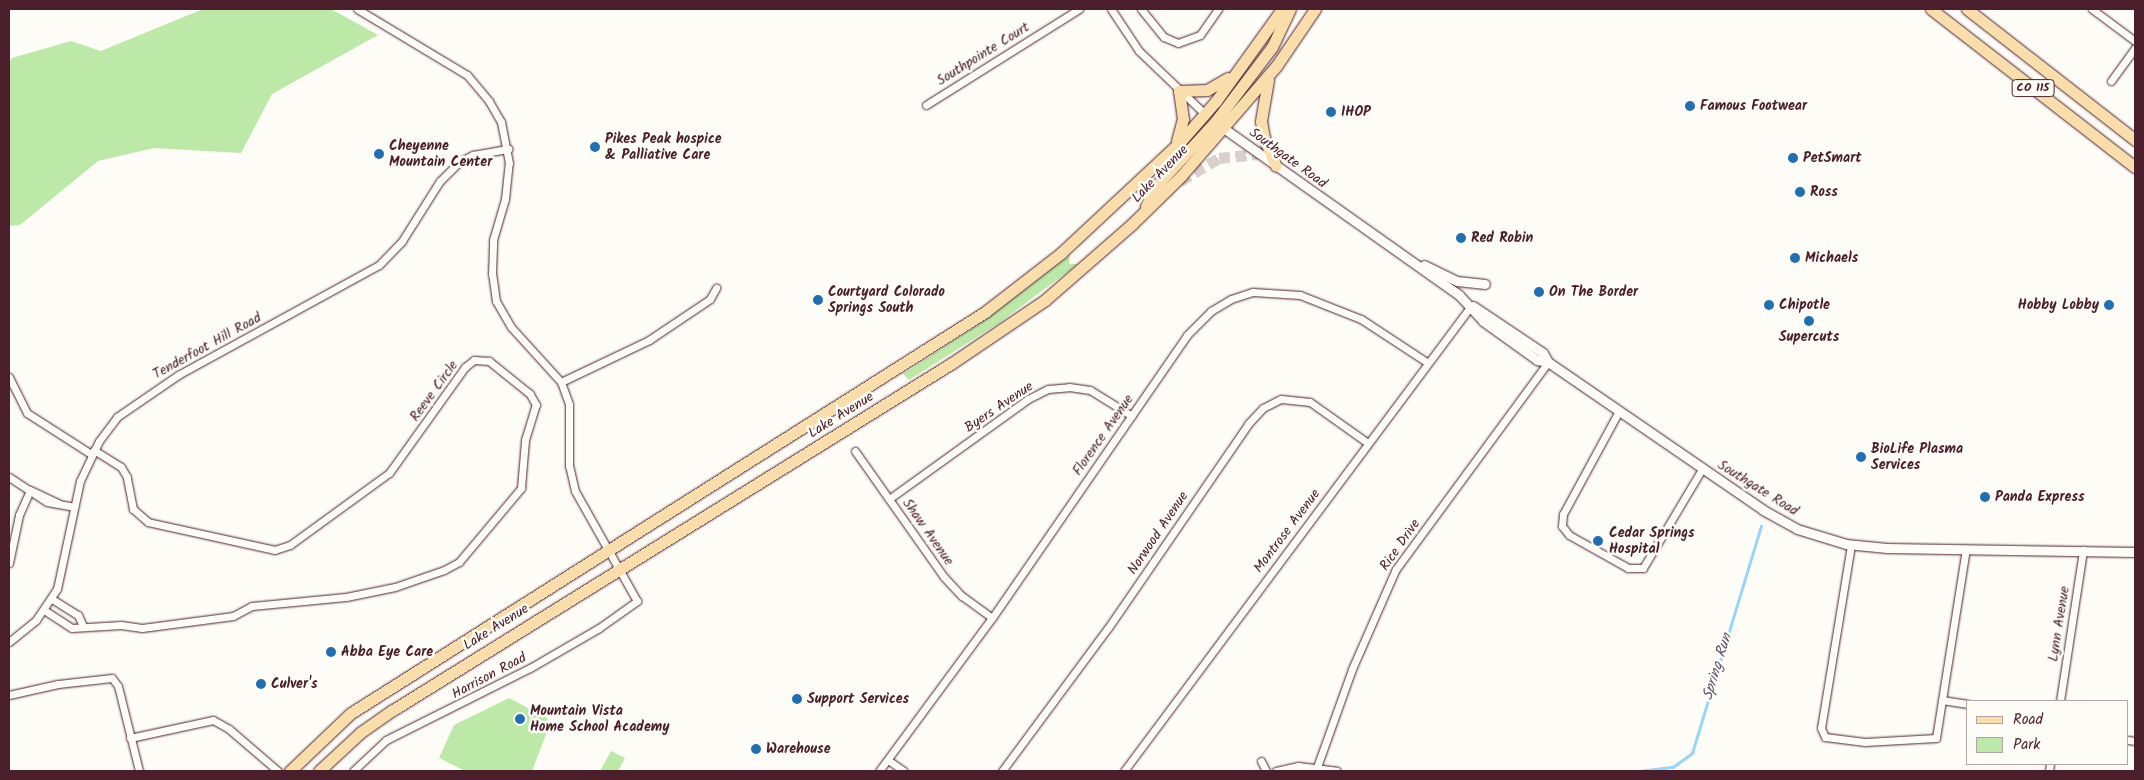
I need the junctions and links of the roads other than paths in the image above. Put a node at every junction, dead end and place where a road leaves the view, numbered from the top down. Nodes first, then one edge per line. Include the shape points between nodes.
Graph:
1 (357, 9) edge
2 (1079, 9) edge
3 (1111, 9) edge
4 (1141, 9) edge
5 (1218, 9) edge
6 (1282, 9) edge
7 (1290, 9) edge
8 (1315, 9) edge
9 (1931, 9) edge
10 (1967, 9) edge
11 (2092, 9) edge
12 (2135, 41) edge
13 (2135, 48) edge
14 (1240, 67) junction
15 (1272, 71) junction
16 (2111, 81) dead end
17 (1179, 91) junction
18 (926, 105) dead end
19 (1205, 114) junction
20 (1220, 125) junction
21 (2135, 140) edge
22 (508, 149) junction
23 (1172, 149) junction
24 (1276, 166) junction
25 (2135, 167) edge
26 (1404, 256) junction
27 (1485, 284) dead end
28 (716, 288) dead end
29 (1471, 306) junction
30 (1548, 362) junction
31 (1428, 363) junction
32 (9, 377) edge
33 (561, 382) junction
34 (1619, 411) junction
35 (1132, 416) junction
36 (1368, 443) junction
37 (855, 451) dead end
38 (92, 452) junction
39 (1702, 469) junction
40 (9, 477) edge
41 (30, 490) junction
42 (889, 499) junction
43 (74, 507) junction
44 (1852, 545) junction
45 (1966, 549) junction
46 (608, 550) junction
47 (2083, 550) junction
48 (2135, 552) edge
49 (9, 563) edge
50 (619, 568) junction
51 (52, 599) junction
52 (44, 610) junction
53 (992, 618) junction
54 (83, 626) junction
55 (9, 642) edge
56 (9, 695) edge
57 (1942, 700) junction
58 (2060, 700) edge
59 (1966, 704) edge
60 (130, 738) junction
61 (888, 760) junction
62 (1261, 761) dead end
63 (1317, 766) junction
64 (138, 771) edge
65 (278, 771) edge
66 (290, 771) edge
67 (319, 771) edge
68 (353, 771) edge
69 (880, 771) edge
70 (904, 771) edge
71 (1002, 771) edge
72 (1124, 771) edge
73 (1266, 771) edge
74 (1276, 771) edge
75 (1337, 771) edge

1 - 22 street via 467,75 495,111
2 - 18 street, Southpointe Court
3 - 17 street, Southgate Road via 1139,51
4 - 5 street via 1160,34 1178,43 1200,35
6 - 14 main road, Lake Avenue
7 - 20 main road via 1272,47
8 - 15 main road, Lake Avenue
9 - 25 main road, CO 115
10 - 21 main road, CO 115
11 - 12 street
13 - 16 street
14 - 17 main road via 1207,90
14 - 19 main road, Lake Avenue
15 - 20 main road, Lake Avenue
15 - 24 main road via 1263,94 1261,121 1264,138
17 - 19 street, Southgate Road
17 - 23 main road via 1183,119
19 - 20 street, Southgate Road
19 - 23 main road, Lake Avenue
20 - 24 street, Southgate Road
20 - 50 main road, Lake Avenue via 1138,218 1051,294 1003,329
22 - 33 street via 507,187 493,240 494,290 505,319
22 - 38 street, Tenderfoot Hill Road via 473,154 454,166 440,181 402,241 379,265 146,394 117,418
23 - 46 main road, Lake Avenue via 1061,253 985,312
24 - 26 street, Southgate Road
26 - 27 street via 1457,281
26 - 29 street, Southgate Road
28 - 33 street via 710,298 649,340
29 - 30 street, Southgate Road via 1489,314 1543,353
29 - 31 street, Montrose Avenue
30 - 34 street, Southgate Road
30 - 63 street, Rice Drive via 1396,569 1364,638
31 - 35 street, Florence Avenue via 1375,326 1328,304 1288,293 1253,292 1220,305 1194,327
31 - 36 street, Montrose Avenue
32 - 38 street via 27,413
33 - 46 street via 569,404 571,478
34 - 39 street, Southgate Road
34 - 39 street via 1563,514 1562,526 1569,536 1628,568 1643,568
35 - 42 street, Byers Avenue via 1090,390 1069,387 1048,390 1028,399
35 - 53 street, Florence Avenue
36 - 71 street, Norwood Avenue via 1310,402 1281,399 1263,408 1248,424 1108,628
36 - 72 street, Montrose Avenue
37 - 42 street, Shaw Avenue
38 - 43 street, Tenderfoot Hill Road
38 - 54 street, Reeve Circle via 118,464 125,472 133,509 140,518 275,550 290,545 389,473 465,367 474,360 489,361 530,394 536,405 525,440 521,488 453,566 395,587 346,597 248,607 233,616 142,628
39 - 44 street, Southgate Road via 1791,526
40 - 41 street
41 - 43 street
41 - 49 street via 19,516
42 - 53 street, Shaw Avenue via 952,587
43 - 51 street, Tenderfoot Hill Road via 64,568
44 - 45 street, Southgate Road
44 - 57 street via 1821,728 1825,737 1865,742 1936,738
45 - 47 street, Southgate Road
45 - 57 street
46 - 50 street
46 - 66 main road, Lake Avenue via 351,713
47 - 48 street, Southgate Road
47 - 58 street, Lynn Avenue
50 - 67 main road, Lake Avenue via 393,710 361,732
50 - 68 street, Harrison Road via 637,601 599,628 530,668 386,740
51 - 52 street, Tenderfoot Hill Road
51 - 54 street via 78,616
52 - 54 street, Reeve Circle via 72,628
52 - 55 street, Tenderfoot Hill Road
53 - 61 street, Florence Avenue
56 - 60 street via 58,684 112,678 118,686
57 - 59 street
60 - 64 street
60 - 65 street via 213,720 229,729
61 - 69 street, Florence Avenue
61 - 70 street
62 - 73 street
63 - 74 street
63 - 75 street

